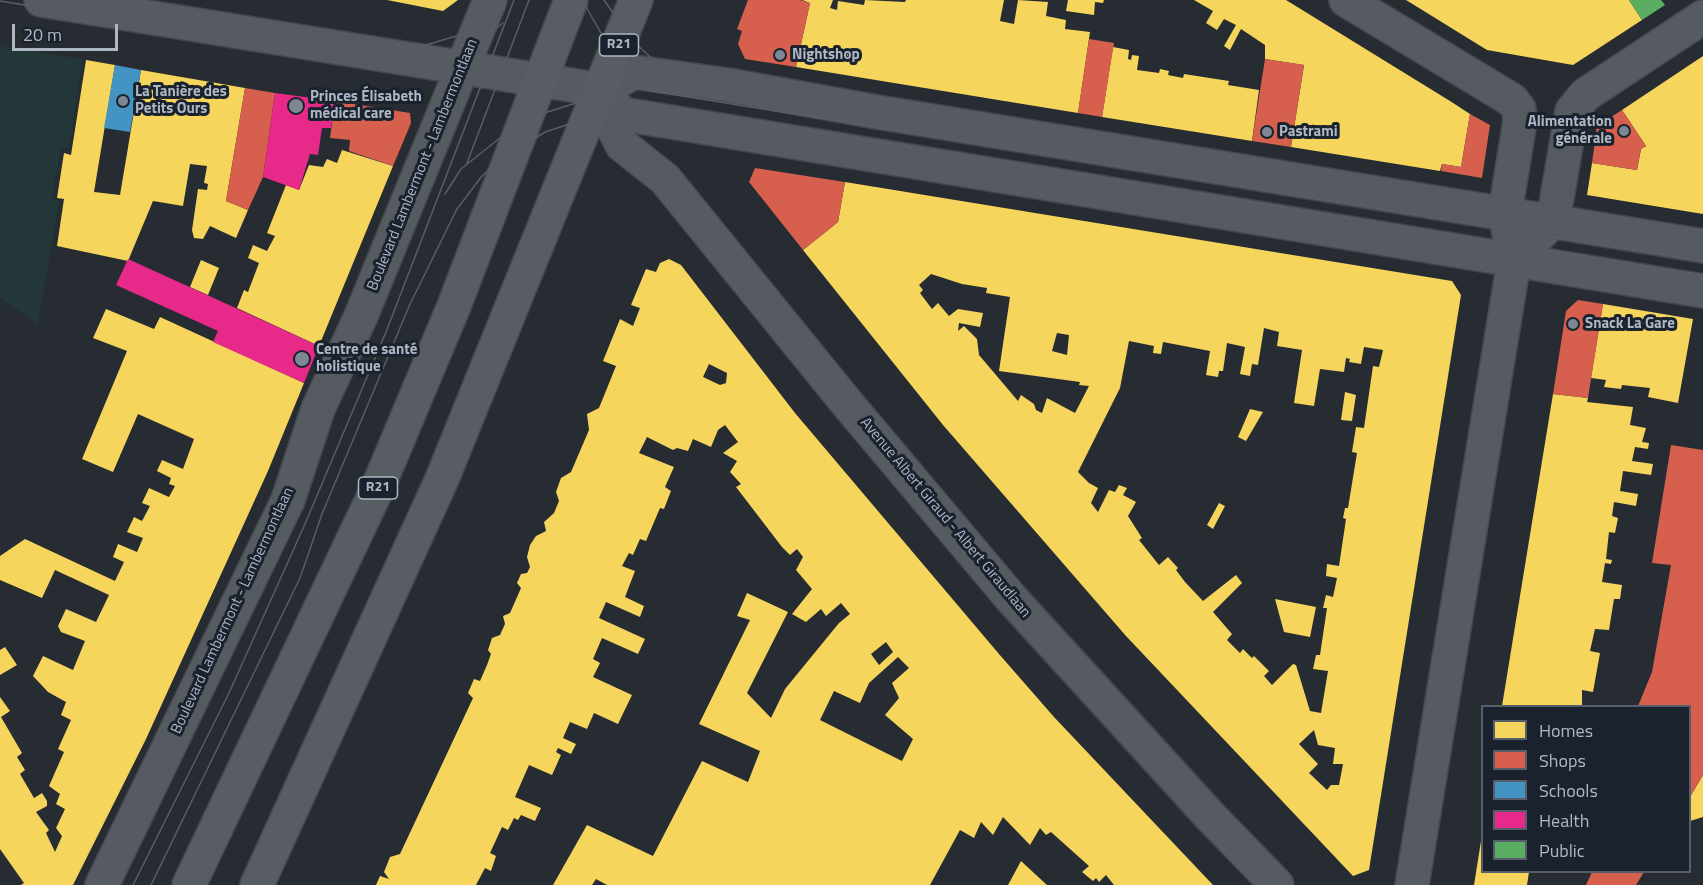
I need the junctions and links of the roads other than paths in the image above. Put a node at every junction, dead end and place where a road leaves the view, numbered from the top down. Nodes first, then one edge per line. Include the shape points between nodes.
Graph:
1 (41, 0) edge
2 (490, 0) edge
3 (572, 0) edge
4 (636, 0) edge
5 (1347, 0) edge
6 (1703, 17) edge
7 (464, 69) junction
8 (542, 81) junction
9 (602, 90) junction
10 (622, 145) junction
11 (572, 164) junction
12 (1505, 213) junction
13 (1553, 221) junction
14 (1703, 246) edge
15 (1514, 261) junction
16 (1703, 291) edge
17 (102, 885) edge
18 (189, 885) edge
19 (258, 885) edge
20 (1276, 885) edge
21 (1412, 885) edge

1 - 7 street
2 - 7 street, Boulevard Lambermont - Lambermontlaan
3 - 8 main road, R21
4 - 9 main road, R21
5 - 12 street via 1512,100 1519,109
6 - 13 street via 1585,95 1572,111
7 - 8 street
7 - 17 street, Boulevard Lambermont - Lambermontlaan via 318,409 288,500
8 - 9 street
8 - 18 main road, R21 via 378,487
9 - 10 street, Avenue Albert Giraud - Albert Giraudlaan
9 - 11 main road, R21
9 - 12 street via 634,72
9 - 15 street via 622,114
10 - 11 street via 586,151
10 - 20 street, Avenue Albert Giraud - Albert Giraudlaan via 665,179 1011,598
11 - 19 main road, R21 via 442,479
12 - 13 street
12 - 15 street
13 - 14 street
13 - 15 street
15 - 16 street
15 - 21 street

